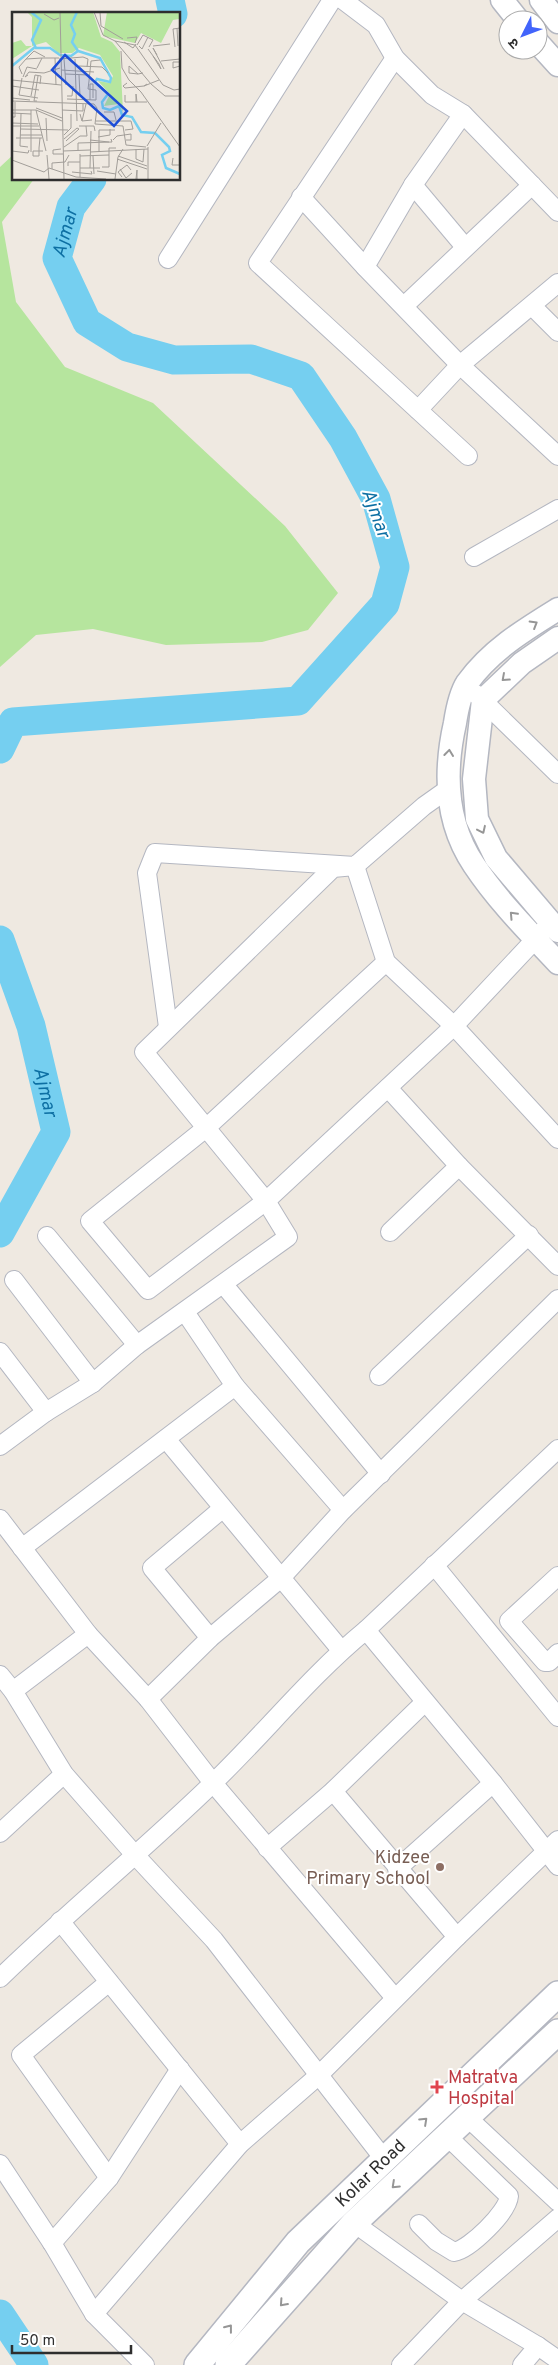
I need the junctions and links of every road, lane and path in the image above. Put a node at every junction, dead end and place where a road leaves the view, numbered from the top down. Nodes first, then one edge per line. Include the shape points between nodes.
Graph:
1 (332, 0) edge
2 (344, 0) edge
3 (502, 0) edge
4 (541, 0) edge
5 (510, 10) edge
6 (558, 22) edge
7 (548, 54) edge
8 (395, 58) junction
9 (558, 65) edge
10 (463, 114) junction
11 (414, 185) junction
12 (532, 186) junction
13 (302, 196) junction
14 (558, 212) edge
15 (465, 247) junction
16 (168, 259) dead end
17 (365, 267) junction
18 (558, 284) edge
19 (404, 306) junction
20 (532, 306) junction
21 (558, 332) edge
22 (460, 365) junction
23 (418, 410) junction
24 (468, 456) dead end
25 (558, 456) edge
26 (558, 509) edge
27 (474, 557) dead end
28 (558, 610) edge
29 (558, 638) edge
30 (466, 685) junction
31 (483, 700) junction
32 (555, 766) edge
33 (448, 789) junction
34 (355, 866) junction
35 (548, 931) edge
36 (386, 962) junction
37 (558, 963) edge
38 (454, 1026) junction
39 (168, 1027) junction
40 (388, 1088) junction
41 (206, 1128) junction
42 (558, 1139) edge
43 (460, 1166) junction
44 (266, 1201) junction
45 (390, 1232) dead end
46 (529, 1235) junction
47 (47, 1236) dead end
48 (558, 1266) edge
49 (14, 1280) dead end
50 (224, 1285) junction
51 (558, 1299) edge
52 (185, 1312) junction
53 (137, 1345) junction
54 (2, 1359) edge
55 (379, 1376) dead end
56 (93, 1383) junction
57 (235, 1386) junction
58 (46, 1412) junction
59 (166, 1439) junction
60 (0, 1446) edge
61 (558, 1449) edge
62 (381, 1474) junction
63 (222, 1509) junction
64 (343, 1510) junction
65 (0, 1520) edge
66 (22, 1548) junction
67 (434, 1565) junction
68 (558, 1576) edge
69 (281, 1578) junction
70 (366, 1630) junction
71 (88, 1634) junction
72 (210, 1638) junction
73 (342, 1650) junction
74 (558, 1653) edge
75 (0, 1675) edge
76 (13, 1691) junction
77 (148, 1699) junction
78 (425, 1702) junction
79 (558, 1717) edge
80 (64, 1774) junction
81 (214, 1783) junction
82 (493, 1783) junction
83 (332, 1790) junction
84 (0, 1832) edge
85 (552, 1846) edge
86 (267, 1848) junction
87 (135, 1855) junction
88 (558, 1866) edge
89 (397, 1869) junction
90 (60, 1921) junction
91 (457, 1937) junction
92 (0, 1978) edge
93 (109, 1982) junction
94 (558, 1994) edge
95 (395, 1998) junction
96 (558, 2032) edge
97 (180, 2069) junction
98 (318, 2076) junction
99 (468, 2118) junction
100 (448, 2137) junction
101 (240, 2144) junction
102 (384, 2159) junction
103 (0, 2164) edge
104 (109, 2178) junction
105 (558, 2202) edge
106 (354, 2224) junction
107 (419, 2224) dead end
108 (556, 2224) edge
109 (52, 2243) junction
110 (462, 2301) junction
111 (94, 2314) junction
112 (538, 2346) junction
113 (558, 2360) edge
114 (145, 2365) edge
115 (197, 2365) edge
116 (228, 2365) edge
117 (401, 2365) edge
118 (522, 2365) edge

1 - 16 street
2 - 8 street via 376,25
3 - 5 street
4 - 6 street
7 - 9 street
8 - 10 street via 432,95
8 - 13 street
10 - 11 street
10 - 12 street
11 - 15 street
11 - 17 street
12 - 14 street
12 - 15 street
13 - 17 street
13 - 23 street via 258,263
15 - 19 street
17 - 19 street
18 - 20 street
19 - 22 street
20 - 21 street
20 - 22 street
22 - 23 street
22 - 25 street
23 - 24 street
26 - 27 street
30 -> 28 street via 499,648
29 -> 31 street via 522,663
30 - 31 street
33 -> 30 street via 448,756
31 - 32 street
31 -> 35 street via 474,779 477,819 496,858
33 - 34 street
35 -> 33 street via 508,909 473,864 452,813
34 - 36 street
34 - 39 street via 333,868
34 - 39 street via 155,853 147,873
35 - 37 street
35 - 38 street
36 - 38 street
36 - 41 street
38 - 40 street
38 - 42 street
39 - 41 street via 144,1052
40 - 43 street
40 - 44 street
41 - 44 street
41 - 44 street via 90,1221 148,1290
43 - 45 street
43 - 46 street
44 - 50 street via 288,1237
46 - 48 street
46 - 55 street
47 - 53 street
49 - 56 street
50 - 52 street
50 - 62 street
51 - 62 street
52 - 53 street
52 - 57 street
53 - 56 street
54 - 58 street
56 - 58 street
57 - 59 street
57 - 64 street
58 - 60 street
59 - 63 street
59 - 66 street
61 - 67 street
62 - 64 street
63 - 69 street
63 - 72 street via 152,1568
64 - 69 street
65 - 66 street
66 - 71 street
67 - 70 street
67 - 79 street
68 - 74 street via 509,1620 545,1662
69 - 72 street
69 - 73 street
70 - 73 street
70 - 78 street
71 - 76 street
71 - 77 street
72 - 77 street
73 - 81 street
75 - 76 street
76 - 80 street
77 - 81 street
78 - 82 street
78 - 83 street
80 - 84 street
80 - 87 street
81 - 86 street
81 - 87 street
82 - 85 street
82 - 89 street
83 - 86 street
83 - 89 street
85 - 88 street
85 - 91 street
86 - 95 street
87 - 90 street
87 - 98 street via 214,1940
89 - 91 street
90 - 92 street
90 - 93 street
91 - 95 street
93 - 97 street
93 - 104 street via 21,2055
102 -> 94 main road, Kolar Road
95 - 98 street
96 - 99 main road, Kolar Road
97 - 101 street
97 - 104 street
98 - 101 street
98 - 102 street
99 - 100 main road, Kolar Road
99 - 105 street
100 -> 106 main road, Kolar Road
100 - 107 street via 509,2196 509,2202 464,2250 454,2252
101 - 111 street
115 -> 102 main road, Kolar Road via 298,2242
103 - 109 street
104 - 109 street
106 - 110 street
106 -> 116 main road, Kolar Road
108 - 110 street
109 - 111 street
110 - 112 street
110 - 117 street
111 - 114 street
112 - 113 street
112 - 118 street

